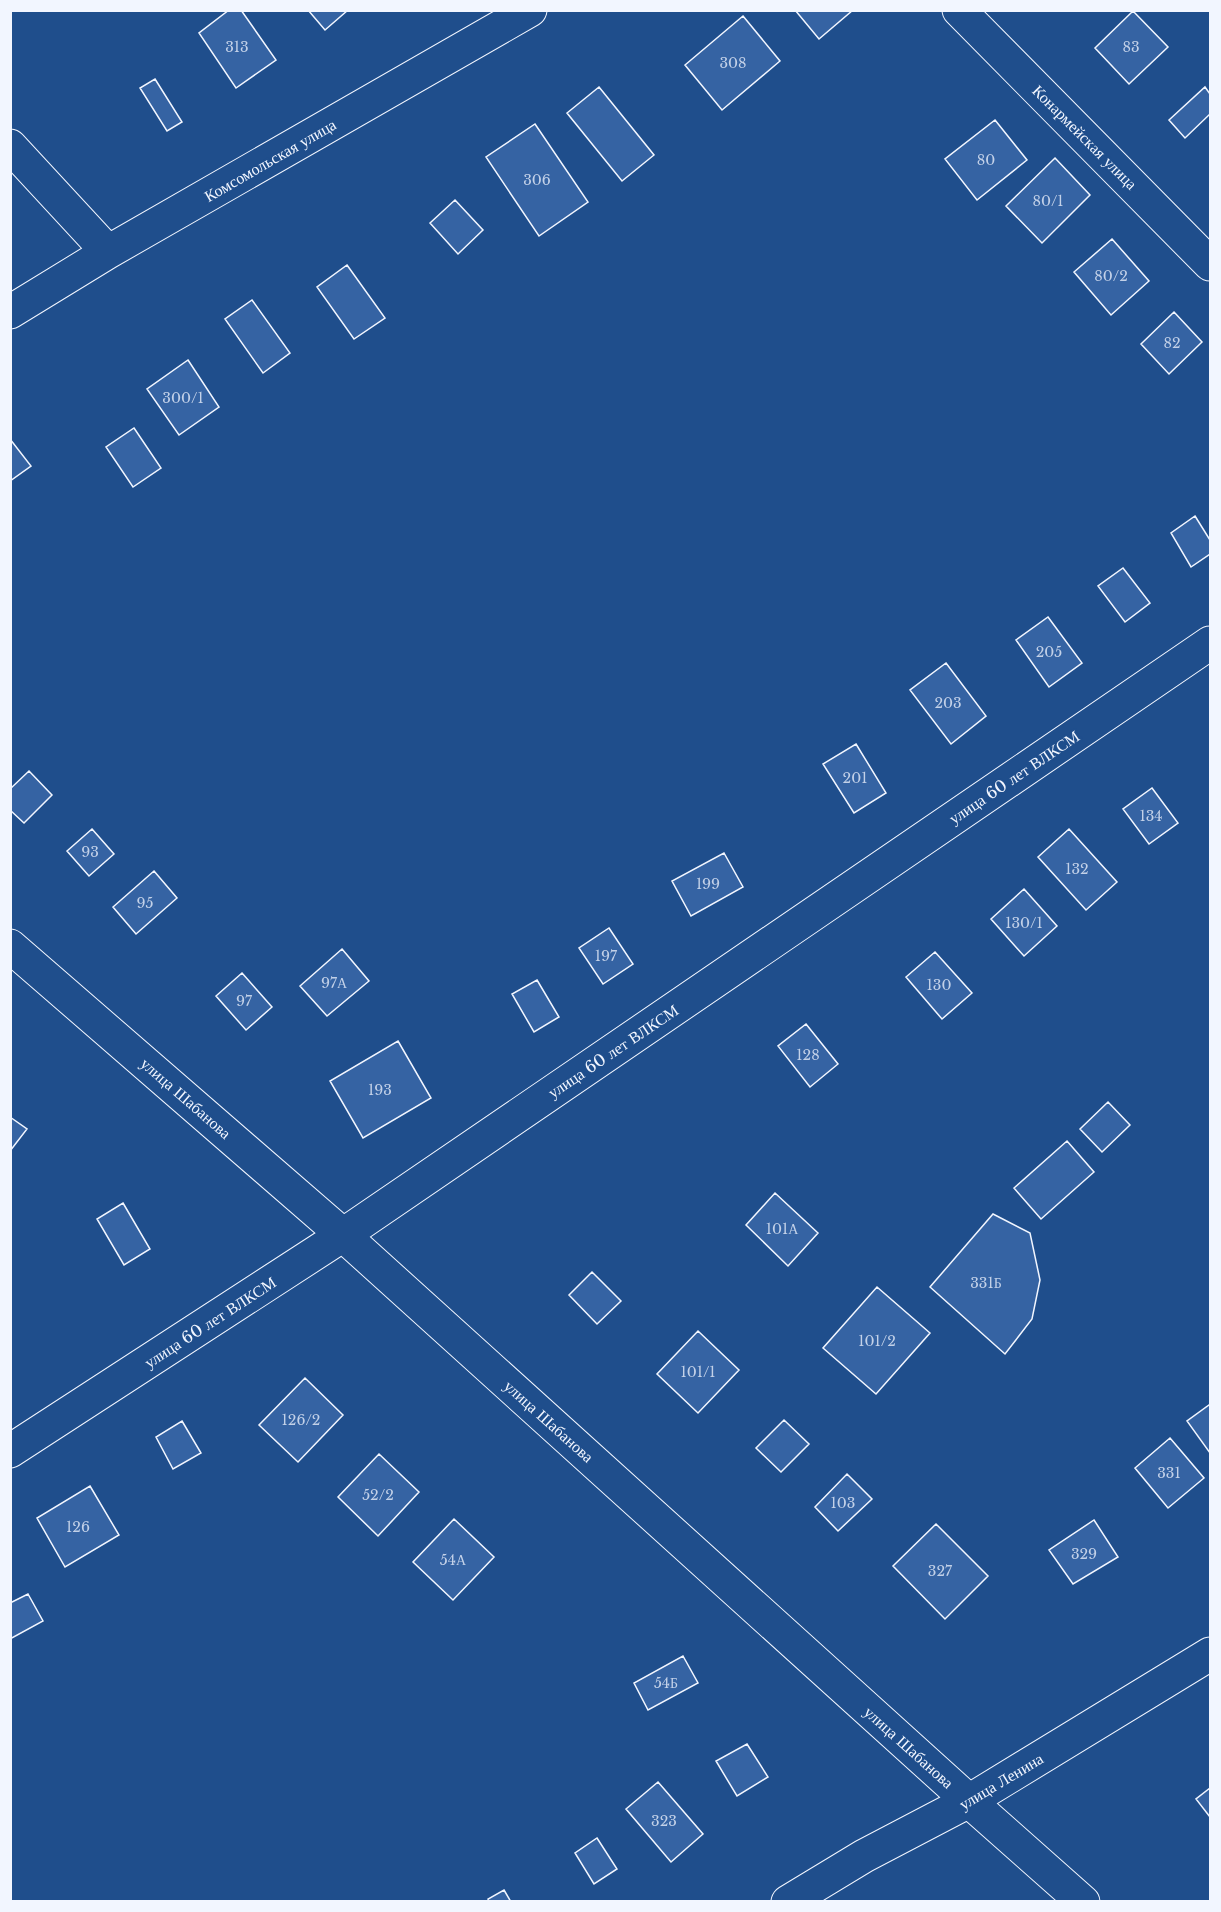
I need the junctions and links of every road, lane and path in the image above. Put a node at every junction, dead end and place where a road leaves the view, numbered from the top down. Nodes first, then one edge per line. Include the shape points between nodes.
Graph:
1 (530, 10) edge
2 (958, 10) edge
3 (10, 146) edge
4 (108, 252) junction
5 (1210, 264) edge
6 (10, 312) edge
7 (1210, 643) edge
8 (10, 946) edge
9 (343, 1235) junction
10 (10, 1451) edge
11 (1210, 1654) edge
12 (969, 1802) junction
13 (788, 1902) edge
14 (1083, 1902) edge

1 - 4 street, Комсомольская улица
2 - 5 street, Конармейская улица
3 - 4 street
4 - 6 street, Комсомольская улица
7 - 9 street, улица 60 лет ВЛКСМ
8 - 9 street, улица Шабанова
9 - 10 street, улица 60 лет ВЛКСМ
9 - 12 street, улица Шабанова
11 - 12 street, улица Ленина
12 - 13 street, улица Ленина via 864,1856
12 - 14 street, улица Шабанова

